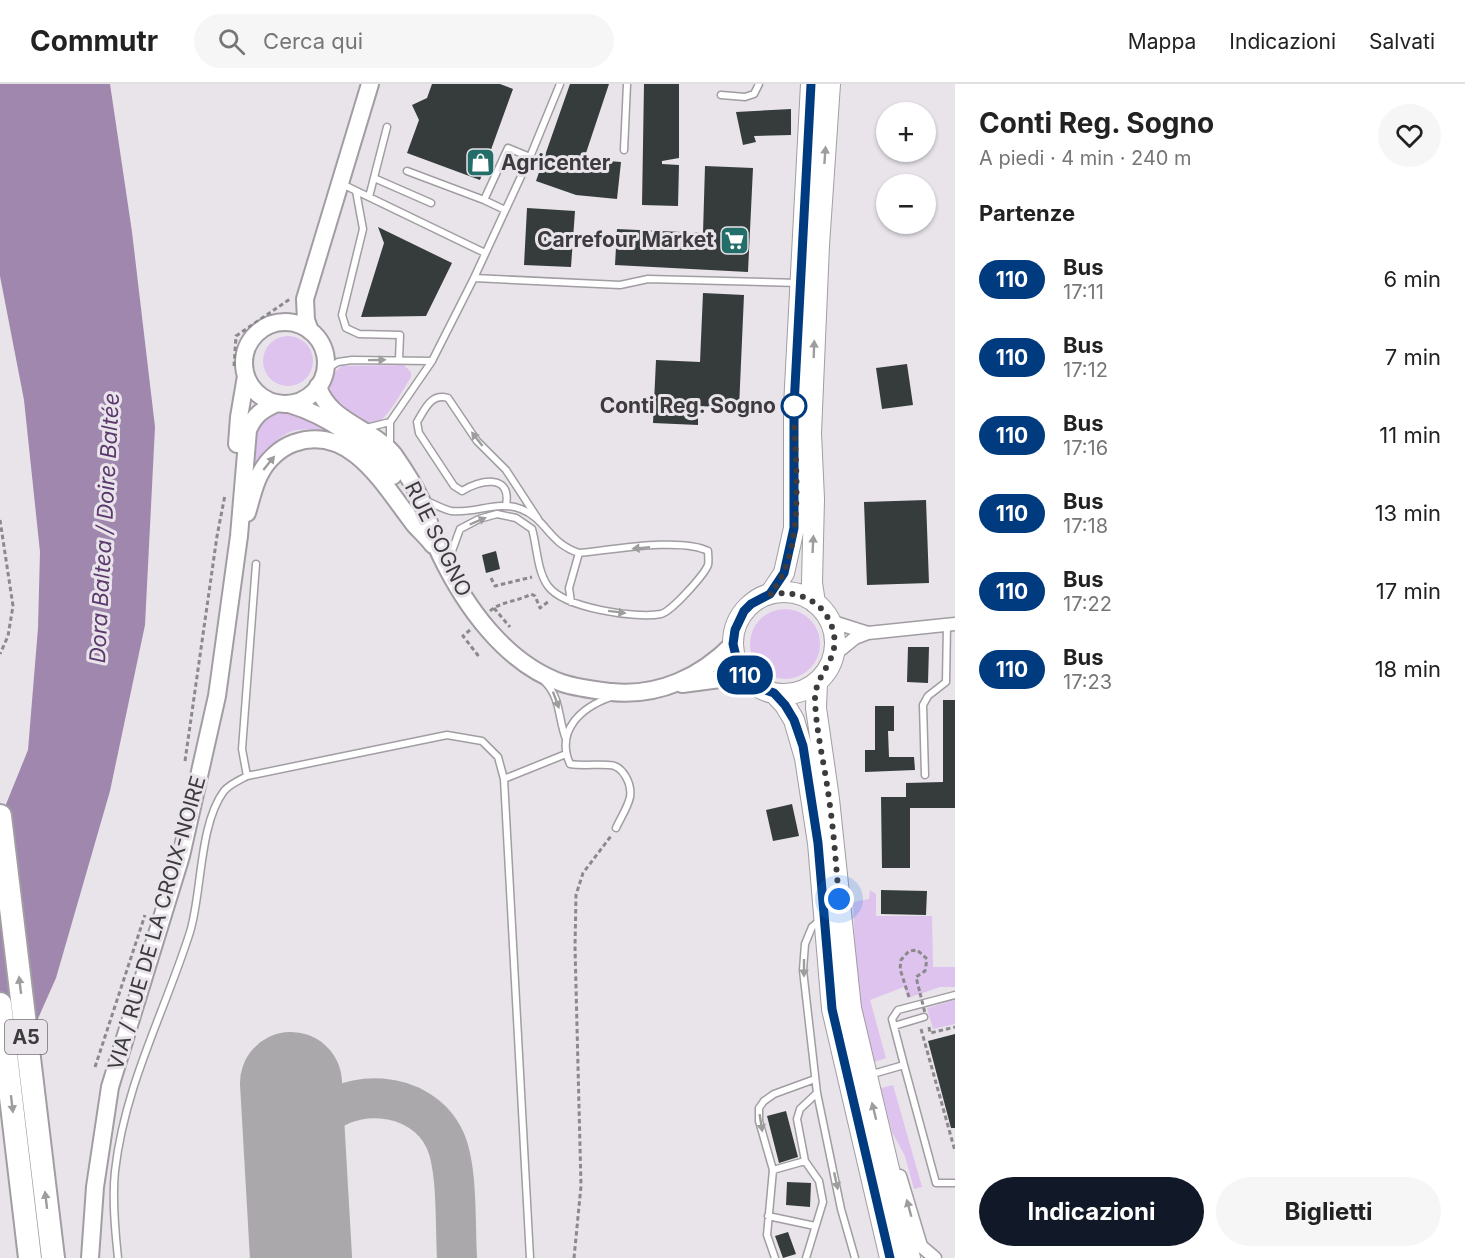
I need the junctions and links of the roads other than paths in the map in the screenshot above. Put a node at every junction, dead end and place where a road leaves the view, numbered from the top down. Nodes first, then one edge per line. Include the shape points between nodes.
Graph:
1 (370, 84) edge
2 (560, 84) edge
3 (627, 84) edge
4 (759, 84) edge
5 (811, 84) edge
6 (830, 84) edge
7 (721, 95) dead end
8 (387, 127) dead end
9 (624, 150) dead end
10 (530, 157) junction
11 (407, 171) dead end
12 (374, 178) junction
13 (340, 184) junction
14 (356, 191) junction
15 (369, 197) junction
16 (484, 200) junction
17 (431, 203) dead end
18 (505, 210) junction
19 (485, 253) junction
20 (474, 278) junction
21 (800, 283) junction
22 (305, 299) junction
23 (282, 322) junction
24 (310, 331) junction
25 (399, 360) junction
26 (432, 361) junction
27 (325, 370) junction
28 (240, 373) junction
29 (318, 386) junction
30 (283, 403) junction
31 (390, 422) junction
32 (359, 429) junction
33 (392, 453) junction
34 (420, 498) junction
35 (506, 505) junction
36 (538, 519) junction
37 (240, 536) junction
38 (438, 552) junction
39 (579, 553) junction
40 (256, 564) dead end
41 (233, 586) junction
42 (770, 594) junction
43 (571, 602) junction
44 (815, 603) junction
45 (830, 621) junction
46 (951, 624) edge
47 (868, 633) junction
48 (733, 644) junction
49 (834, 655) junction
50 (532, 668) junction
51 (748, 680) junction
52 (817, 682) junction
53 (672, 685) junction
54 (622, 693) junction
55 (774, 693) junction
56 (566, 739) junction
57 (566, 754) junction
58 (925, 775) dead end
59 (247, 776) junction
60 (504, 779) junction
61 (0, 816) edge
62 (616, 828) road end
63 (825, 917) junction
64 (955, 995) edge
65 (0, 1004) edge
66 (925, 1015) road end
67 (894, 1026) junction
68 (904, 1065) junction
69 (866, 1076) junction
70 (815, 1079) junction
71 (817, 1093) junction
72 (882, 1144) junction
73 (805, 1161) junction
74 (773, 1170) junction
75 (955, 1183) edge
76 (768, 1216) junction
77 (92, 1226) junction
78 (816, 1226) junction
79 (30, 1258) edge
80 (53, 1258) edge
81 (90, 1258) edge
82 (96, 1258) edge
83 (118, 1258) edge
84 (530, 1258) edge
85 (776, 1258) edge
86 (806, 1258) edge
87 (855, 1258) edge
88 (890, 1258) edge
89 (910, 1258) edge
90 (935, 1258) edge

1 - 13 street
2 - 10 lane
3 - 9 lane
4 - 7 lane via 754,94 746,97
5 - 21 main road
44 -> 6 main road via 811,433
8 - 12 lane
10 - 16 lane via 508,148
10 - 18 lane
11 - 16 lane
12 - 15 lane
12 - 17 lane
13 - 14 lane
13 - 22 street
14 - 15 lane
14 - 25 lane via 363,236 342,315 346,328 359,334 400,334
15 - 19 lane
16 - 18 lane
18 - 19 lane
19 - 20 lane
20 - 21 lane via 620,285 648,279
20 - 26 lane
21 - 42 main road via 794,528 784,573
22 - 23 street via 293,316
22 - 24 street
23 - 24 street
23 - 28 street via 265,328 251,340
24 - 27 street via 321,344
25 - 26 lane
27 -> 25 lane via 338,362
26 - 31 lane
27 - 29 street
28 - 30 street via 258,394
28 - 41 street, VIA / RUE DE LA CROIX-NOIRE
29 - 30 street via 306,398
29 - 32 street, RUE SOGNO via 321,398 331,409
30 - 37 street, VIA / RUE DE LA CROIX-NOIRE via 260,410 248,430
30 - 38 street, RUE SOGNO via 310,410 375,455 404,490
31 - 32 lane
31 - 33 lane
32 - 33 street, RUE SOGNO
33 - 34 street, RUE SOGNO
34 - 35 lane via 449,511
34 - 38 street, RUE SOGNO
35 - 36 lane
36 -> 35 lane via 506,470 477,441 448,398 433,398 417,422 419,433 454,486 462,490 493,480 506,492
36 - 39 lane via 563,548
37 -> 38 street via 260,473 273,456 286,446 318,438 350,450 383,480
37 - 41 street, VIA / RUE DE LA CROIX-NOIRE
38 -> 43 lane via 453,544 460,529 479,519 497,514 516,518 532,529 547,586
38 - 50 street, RUE SOGNO via 481,620
39 - 43 lane via 569,588
43 -> 39 lane via 627,614 662,614 676,604 708,566 708,551 697,545
40 - 59 lane via 242,748
41 - 77 street, VIA / RUE DE LA CROIX-NOIRE via 218,696 182,856 110,1087
42 - 44 main road via 791,592
42 - 48 main road via 744,611
44 - 45 main road
45 - 47 street
45 - 49 main road
46 - 47 street
46 - 58 lane via 946,682 923,705
47 - 49 street
48 - 51 main road via 738,664
48 - 53 street, RUE SOGNO via 714,661
49 - 52 main road
50 - 54 street, RUE SOGNO via 562,683
50 -> 56 lane via 552,688
51 - 53 street, RUE SOGNO
51 - 55 main road
52 - 55 main road via 797,693
52 - 69 main road via 816,708 851,1008
53 - 54 street, RUE SOGNO via 648,692
54 - 56 lane via 583,711 574,719
55 - 63 main road via 794,720 806,758
56 - 57 lane
57 - 60 lane
57 - 62 lane via 570,764 610,765 628,780 630,797
59 - 60 lane via 447,735 482,741 498,757
59 - 83 lane via 225,790 214,812 199,872 190,933 145,1048 122,1124 114,1173
60 - 84 lane
80 -> 61 highway, A5
63 -> 70 lane via 808,935 803,970
63 - 88 main road via 832,1009
64 - 67 lane via 894,1013
65 -> 79 highway, A5
66 - 67 lane
67 - 68 lane
68 - 69 lane
68 - 75 lane via 936,1183
72 -> 69 main road
70 - 71 lane
70 -> 74 lane via 774,1094 759,1108
71 - 73 lane via 800,1109 797,1119
71 -> 87 lane
72 - 89 main road
90 -> 72 street via 921,1246 895,1161
73 - 74 lane
73 - 78 lane via 819,1181 823,1202
74 - 76 lane
76 - 78 lane
76 - 85 lane via 766,1235
77 - 81 street, VIA / RUE DE LA CROIX-NOIRE
77 - 82 street, VIA / RUE DE LA CROIX-NOIRE
78 - 86 lane

